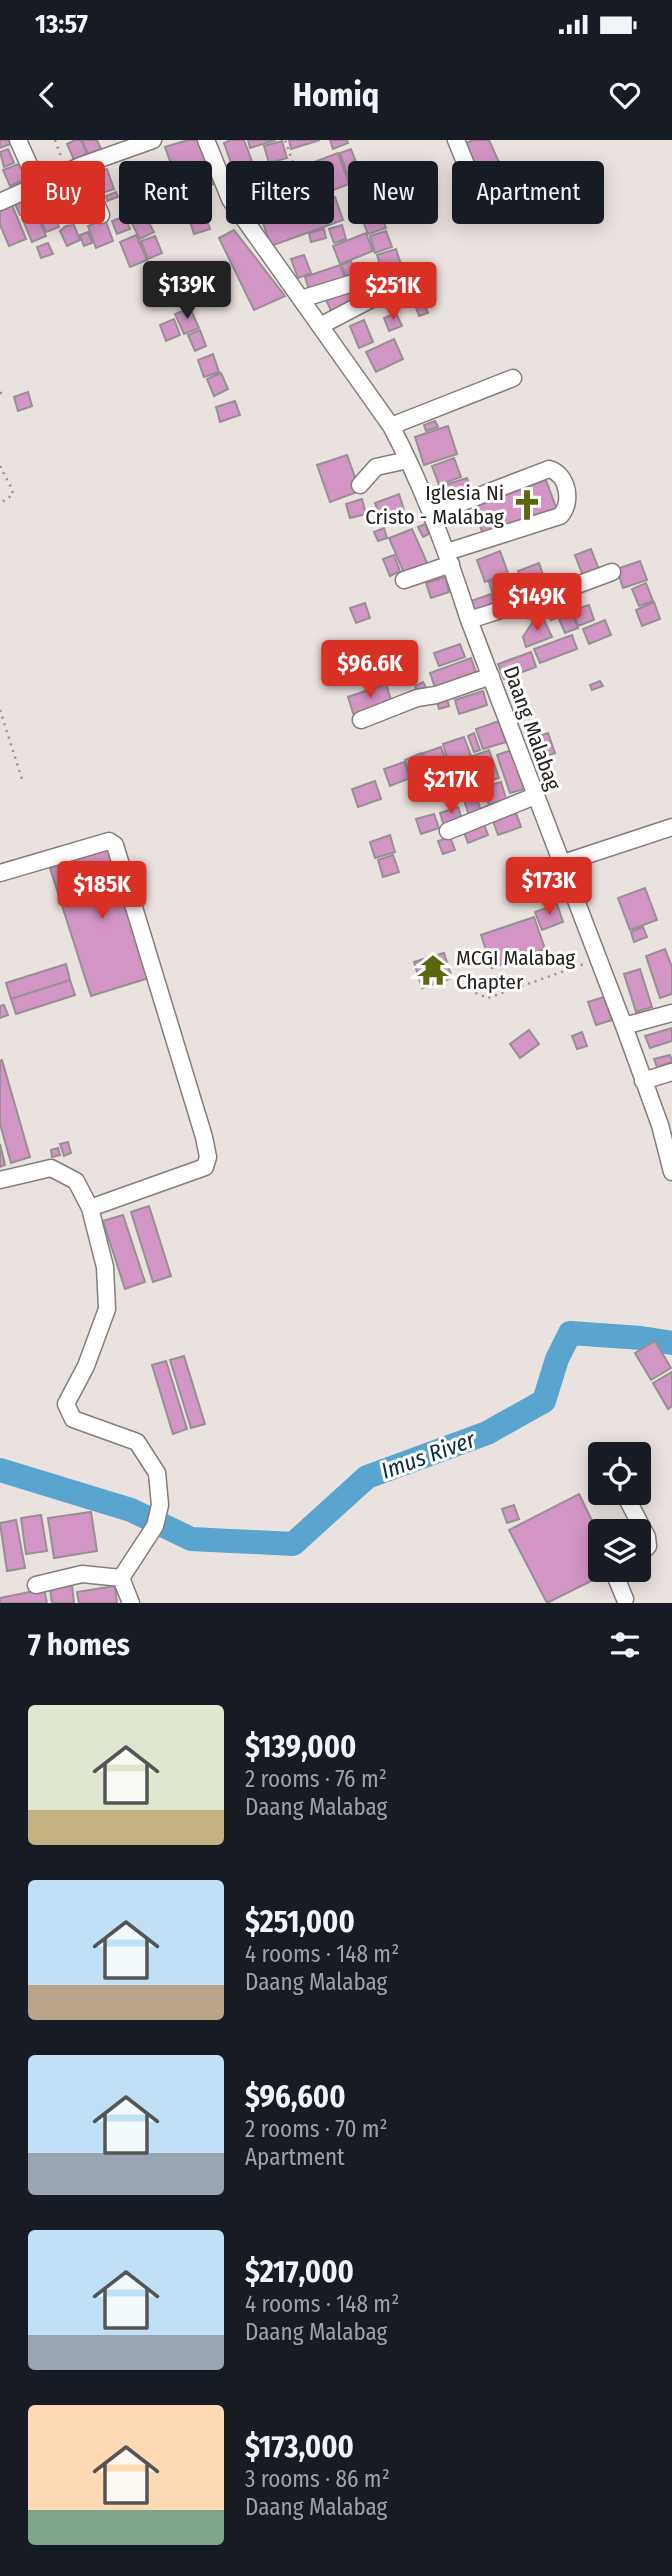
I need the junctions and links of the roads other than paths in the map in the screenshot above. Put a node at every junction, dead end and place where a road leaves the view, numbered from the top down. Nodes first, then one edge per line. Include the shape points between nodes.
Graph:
1 (18, 140) edge
2 (153, 140) edge
3 (206, 140) edge
4 (456, 140) edge
5 (109, 147) edge
6 (27, 161) edge
7 (86, 161) edge
8 (465, 161) edge
9 (21, 193) edge
10 (0, 202) edge
11 (366, 279) dead end
12 (381, 294) dead end
13 (301, 299) junction
14 (320, 326) junction
15 (513, 378) dead end
16 (391, 426) junction
17 (408, 460) junction
18 (360, 485) dead end
19 (432, 514) junction
20 (449, 558) junction
21 (612, 572) dead end
22 (404, 580) dead end
23 (469, 620) junction
24 (491, 676) junction
25 (361, 720) dead end
26 (535, 796) junction
27 (672, 827) edge
28 (448, 831) dead end
29 (560, 864) junction
30 (0, 873) edge
31 (672, 1013) edge
32 (624, 1026) junction
33 (672, 1072) edge
34 (643, 1081) junction
35 (672, 1172) edge
36 (0, 1180) edge
37 (90, 1208) junction
38 (121, 1578) junction
39 (618, 1582) edge
40 (36, 1585) dead end
41 (625, 1599) dead end
42 (131, 1603) edge

1 - 6 street
2 - 5 street
3 - 13 street, Daang Malabag via 230,199
4 - 8 street
5 - 7 street
9 - 10 street
11 - 13 street
12 - 14 street
13 - 14 street, Daang Malabag
14 - 16 street, Daang Malabag
15 - 16 street
16 - 17 street, Daang Malabag
17 - 18 street via 376,467
17 - 19 street, Daang Malabag
19 - 20 street, Daang Malabag
19 - 20 street via 550,469 562,478 568,499 560,516
20 - 22 street
20 - 23 street, Daang Malabag
21 - 23 street
23 - 24 street, Daang Malabag
24 - 25 street
24 - 26 street, Daang Malabag
26 - 28 street
26 - 29 street, Daang Malabag
27 - 29 street
29 - 32 street, Daang Malabag
30 - 37 street via 109,841 115,845 204,1138 205,1167
31 - 32 street
32 - 34 street, Daang Malabag
33 - 34 street
34 - 35 street, Daang Malabag
36 - 37 street via 51,1168 76,1181
37 - 38 street via 105,1267 107,1309 66,1404 73,1419 137,1442 157,1473 160,1505 155,1526
38 - 40 street via 82,1574
38 - 42 street
39 - 41 street

